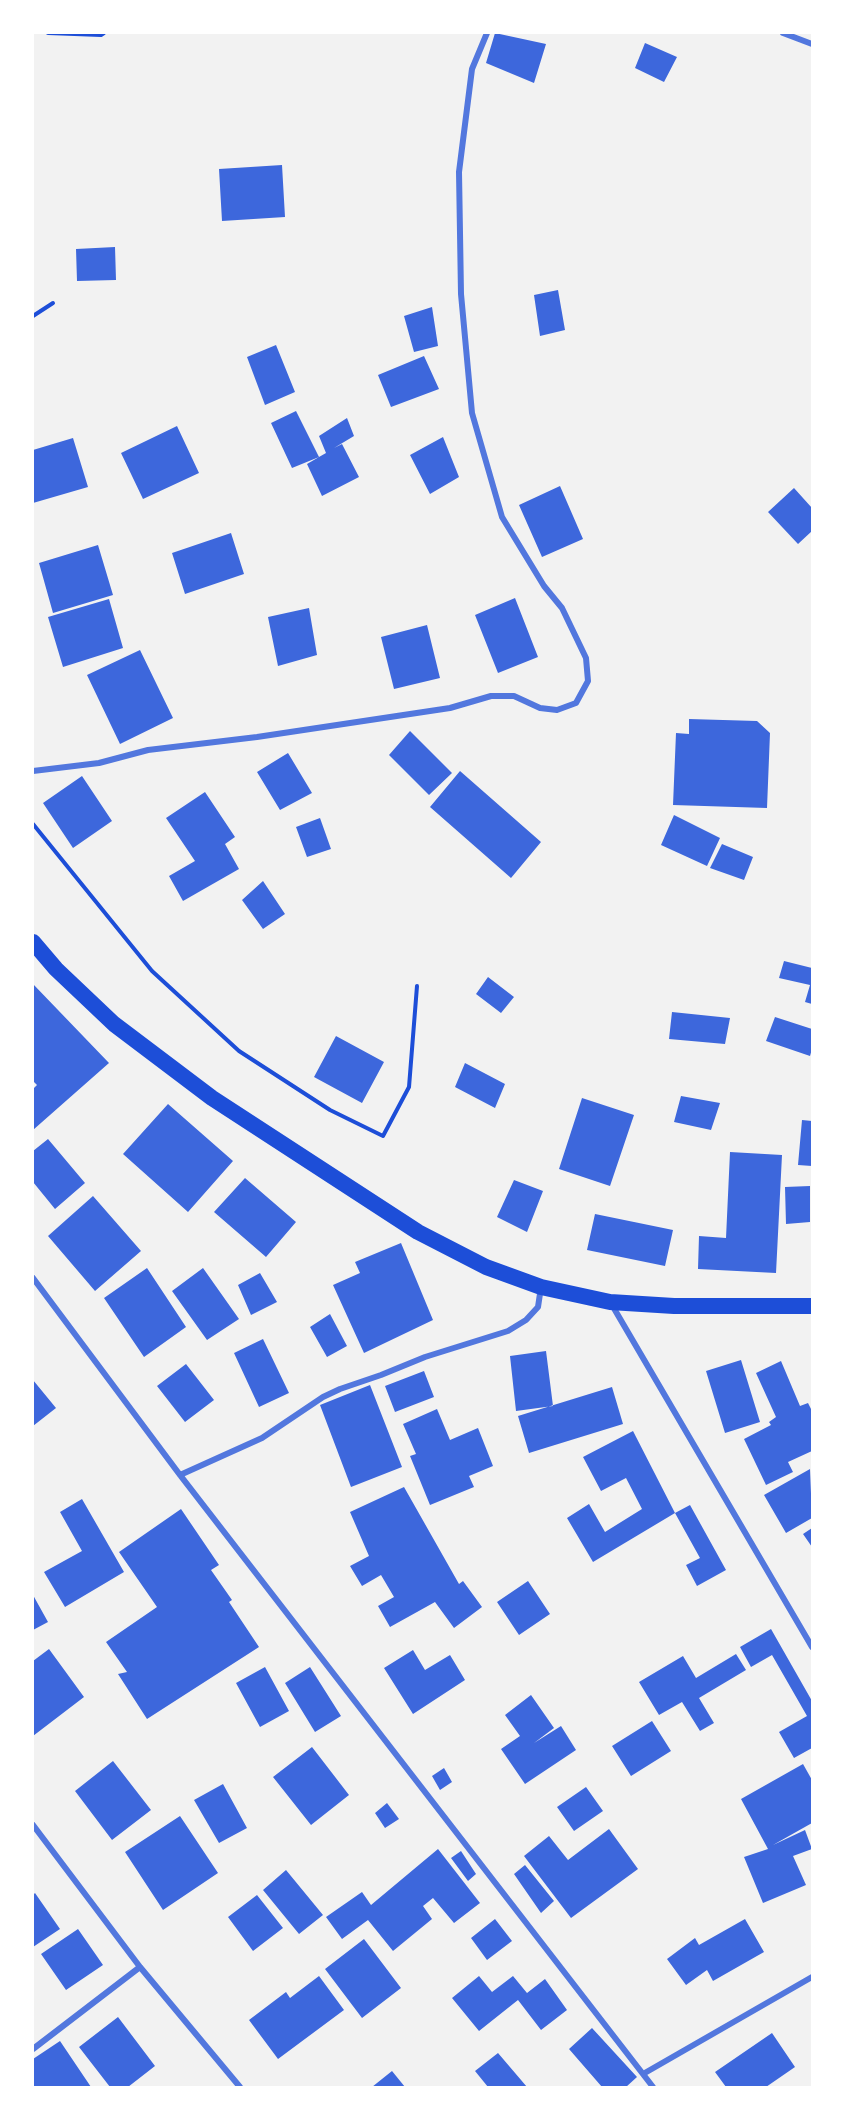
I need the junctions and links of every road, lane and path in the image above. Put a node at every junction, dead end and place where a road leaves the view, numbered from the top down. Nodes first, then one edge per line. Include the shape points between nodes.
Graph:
1 (48, 33) edge
2 (104, 33) edge
3 (487, 33) edge
4 (783, 33) edge
5 (812, 45) edge
6 (53, 303) dead end
7 (33, 316) edge
8 (33, 771) edge
9 (33, 824) edge
10 (33, 942) edge
11 (417, 986) dead end
12 (33, 1278) edge
13 (541, 1287) junction
14 (610, 1302) junction
15 (812, 1306) edge
16 (180, 1475) junction
17 (812, 1647) edge
18 (33, 1825) edge
19 (140, 1967) junction
20 (812, 1977) edge
21 (33, 2049) edge
22 (643, 2073) junction
23 (240, 2087) edge
24 (653, 2087) edge

1 - 2 path
3 - 8 street via 472,69 459,172 460,294 472,413 502,517 562,608 586,658 588,681 576,703 557,710 540,708 514,696 491,696 450,708 148,750 99,763
4 - 5 street
6 - 7 path
9 - 11 path via 152,971 239,1051 330,1110 383,1136 409,1087
10 - 13 highway via 114,1024 213,1098 418,1232 486,1267
12 - 16 street
13 - 14 highway
13 - 16 street via 538,1307 508,1331 340,1389 262,1438
14 - 15 highway
14 - 17 street
16 - 22 street
18 - 19 street
19 - 21 street
19 - 23 street
20 - 22 street
22 - 24 street

